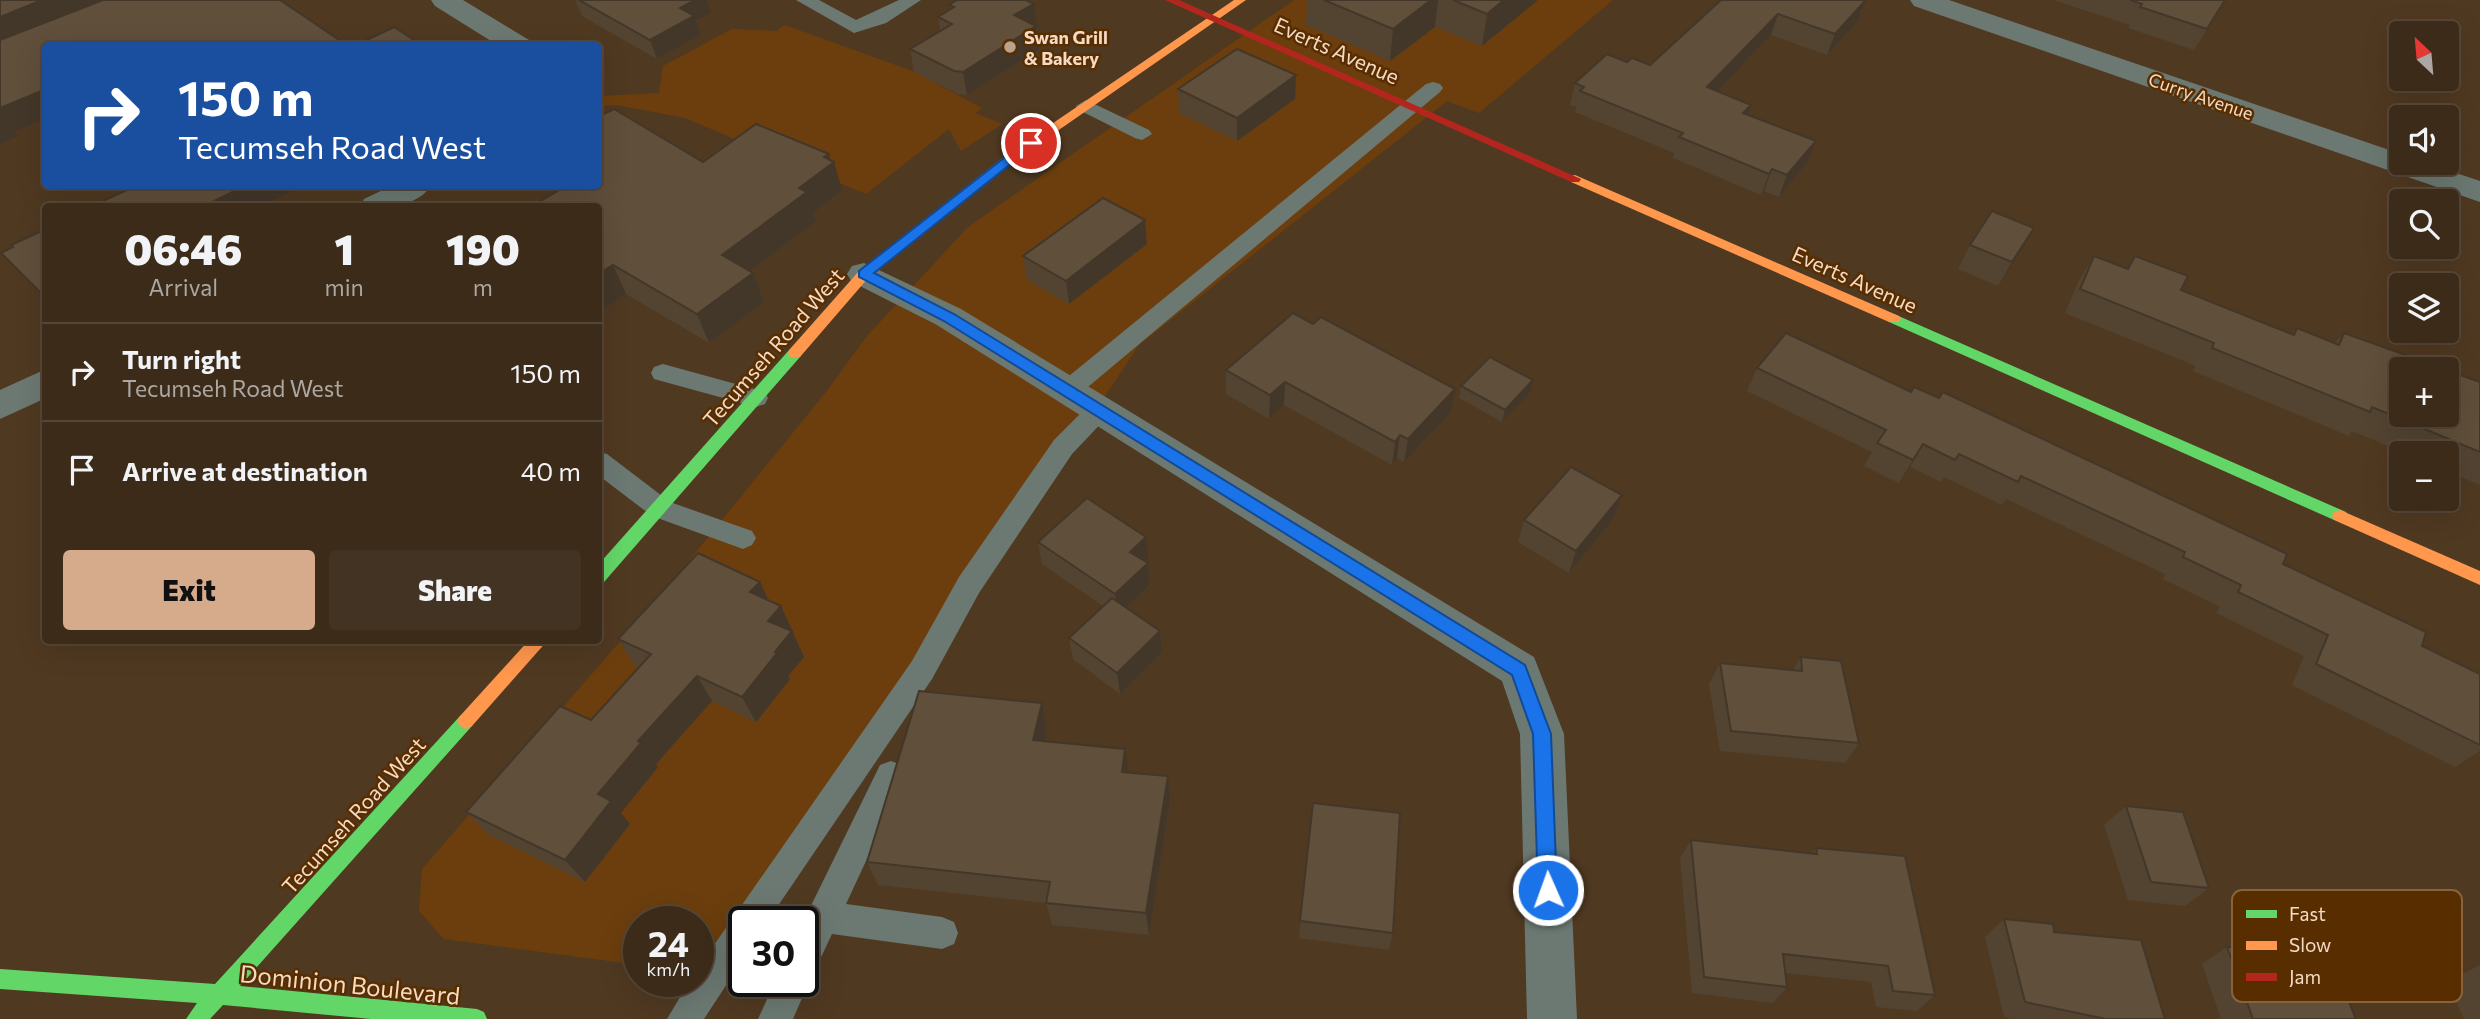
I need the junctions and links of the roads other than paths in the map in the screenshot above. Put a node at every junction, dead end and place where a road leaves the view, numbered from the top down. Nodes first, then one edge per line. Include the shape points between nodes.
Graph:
1 (444, 0) edge
2 (804, 0) edge
3 (912, 0) edge
4 (1170, 0) edge
5 (1241, 0) edge
6 (1923, 0) edge
7 (1213, 19) junction
8 (512, 42) edge
9 (1433, 88) dead end
10 (1086, 106) junction
11 (1412, 106) junction
12 (1142, 134) dead end
13 (409, 189) edge
14 (2480, 192) edge
15 (381, 203) edge
16 (864, 274) junction
17 (663, 373) dead end
18 (42, 384) edge
19 (756, 398) junction
20 (1083, 400) junction
21 (0, 407) edge
22 (602, 464) edge
23 (661, 509) junction
24 (743, 538) dead end
25 (602, 573) edge
26 (2480, 578) edge
27 (536, 644) edge
28 (891, 775) edge
29 (759, 906) edge
30 (823, 917) junction
31 (819, 925) edge
32 (942, 933) dead end
33 (728, 952) edge
34 (0, 979) edge
35 (219, 994) junction
36 (785, 997) edge
37 (196, 1019) edge
38 (477, 1019) edge
39 (684, 1019) edge
40 (775, 1019) edge
41 (1552, 1019) edge

1 - 8 street
2 - 3 lane via 854,26
4 - 7 street
5 - 7 street, Tecumseh Road West
6 - 14 street, Curry Avenue
7 - 10 street, Tecumseh Road West
7 - 11 street, Everts Avenue
9 - 11 lane
10 - 12 lane
10 - 16 street, Tecumseh Road West via 1013,156
11 - 20 lane
11 - 26 street, Everts Avenue
13 - 15 street
16 - 19 street, Tecumseh Road West
16 - 20 street via 949,317
17 - 19 lane
18 - 21 street
19 - 23 street, Tecumseh Road West
20 - 29 lane via 1063,447 969,585 922,670
20 - 41 street via 1519,670 1542,734
22 - 23 lane
23 - 24 lane
23 - 25 street, Tecumseh Road West
27 - 35 street, Tecumseh Road West
28 - 30 lane
30 - 31 lane
30 - 32 lane
33 - 39 lane
34 - 35 street, Dominion Boulevard
35 - 37 street, Tecumseh Road West
35 - 38 street, Dominion Boulevard
36 - 40 lane

